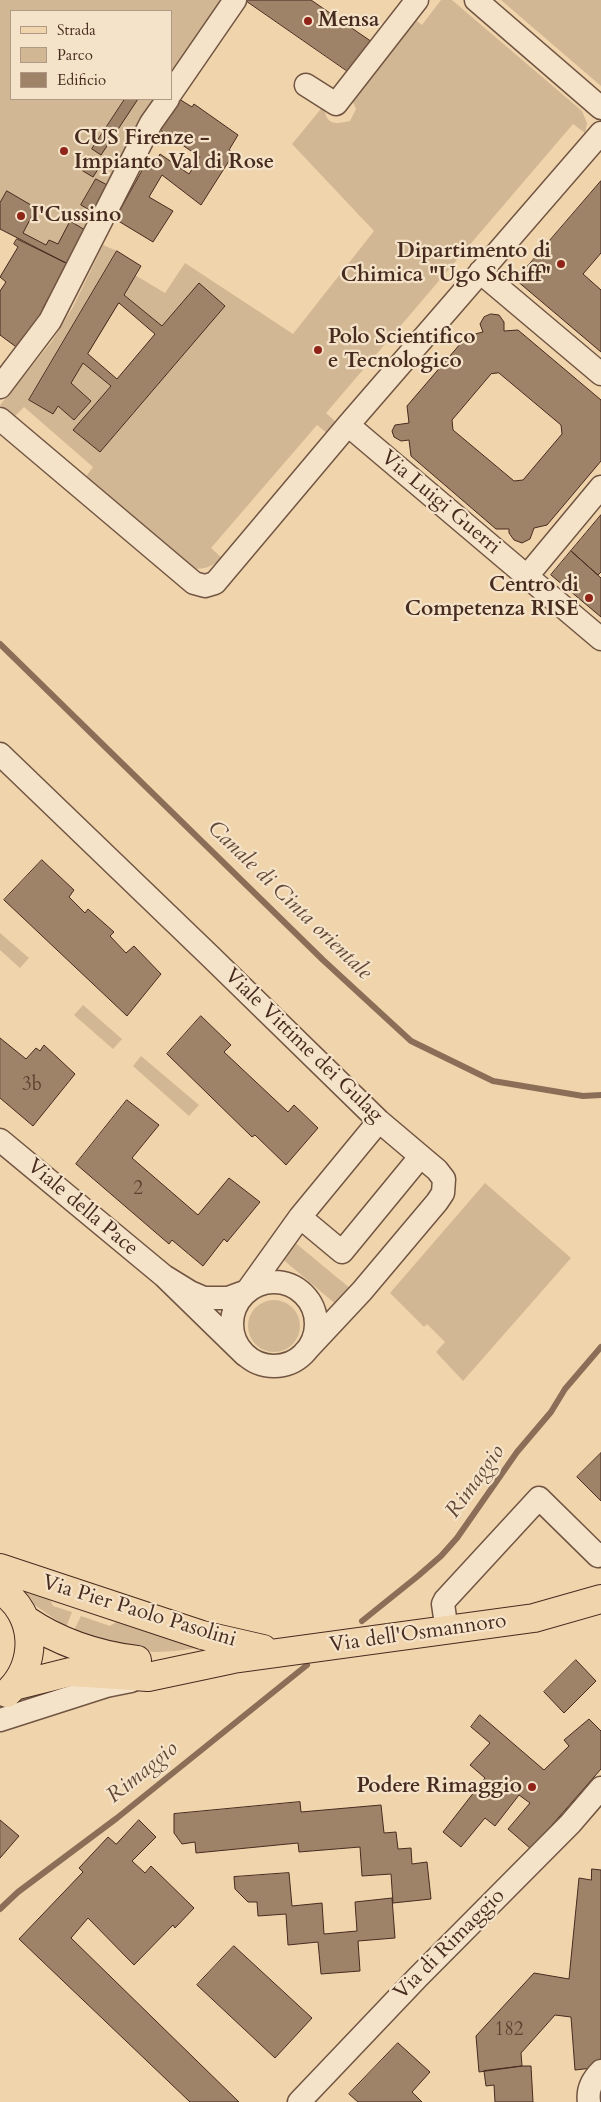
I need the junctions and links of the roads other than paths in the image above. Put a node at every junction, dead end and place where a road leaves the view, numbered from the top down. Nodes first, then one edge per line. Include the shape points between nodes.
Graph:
1 (235, 0) edge
2 (417, 0) edge
3 (476, 0) edge
4 (306, 85) dead end
5 (172, 92) edge
6 (167, 100) edge
7 (601, 108) edge
8 (601, 133) edge
9 (480, 272) junction
10 (601, 374) edge
11 (0, 387) edge
12 (0, 419) edge
13 (348, 425) junction
14 (601, 487) edge
15 (527, 576) junction
16 (601, 638) edge
17 (0, 754) edge
18 (379, 1122) junction
19 (0, 1140) edge
20 (420, 1157) junction
21 (300, 1217) junction
22 (164, 1276) junction
23 (247, 1291) junction
24 (304, 1353) junction
25 (245, 1355) junction
26 (601, 1554) edge
27 (0, 1568) edge
28 (0, 1590) edge
29 (601, 1599) edge
30 (26, 1620) junction
31 (447, 1631) junction
32 (279, 1653) junction
33 (233, 1659) junction
34 (148, 1677) junction
35 (7, 1692) edge
36 (0, 1720) edge
37 (601, 1788) edge
38 (601, 2071) edge
39 (299, 2102) edge
40 (588, 2102) edge

1 - 5 street
2 - 4 street via 336,104
3 - 7 street
6 - 11 street via 151,123 50,321
8 - 9 street
9 - 10 street
9 - 13 street
12 - 13 street via 194,583 205,586 216,583
13 - 15 street, Via Luigi Guerri
14 - 15 street
15 - 16 street, Via Luigi Guerri
17 - 18 street, Viale Vittime dei Gulag
18 - 20 street, Viale Vittime dei Gulag
18 - 21 street
19 - 22 street, Viale della Pace
20 - 21 street via 342,1252
20 - 24 street, Viale Vittime dei Gulag via 444,1179 443,1194 362,1291
21 - 23 street
22 - 23 street, Viale della Pace via 204,1298 228,1298
22 - 25 street, Viale della Pace
23 - 24 street via 264,1283 278,1282 296,1288 306,1298 316,1324 314,1337
23 - 25 street via 235,1307 231,1328 233,1338
24 - 25 street via 288,1364 270,1366 252,1361
26 - 31 street via 598,1556 539,1498 442,1604
27 - 32 main road, Via Pier Paolo Pasolini via 202,1635
28 - 30 main road, Via dell'Osmannoro via 18,1606
29 - 31 main road, Via dell'Osmannoro via 534,1618
30 - 33 main road, Via dell'Osmannoro via 64,1642 96,1654 149,1662
30 - 35 main road, Via dell'Osmannoro via 30,1648 22,1675
31 - 32 main road, Via dell'Osmannoro
32 - 33 main road, Via dell'Osmannoro
33 - 34 main road, Via dell'Osmannoro
34 - 35 main road, Via dell'Osmannoro via 70,1672
34 - 36 street, Via dell'Osmannoro via 106,1686
37 - 39 street, Via di Rimaggio via 570,1824
38 - 40 street via 589,2088

